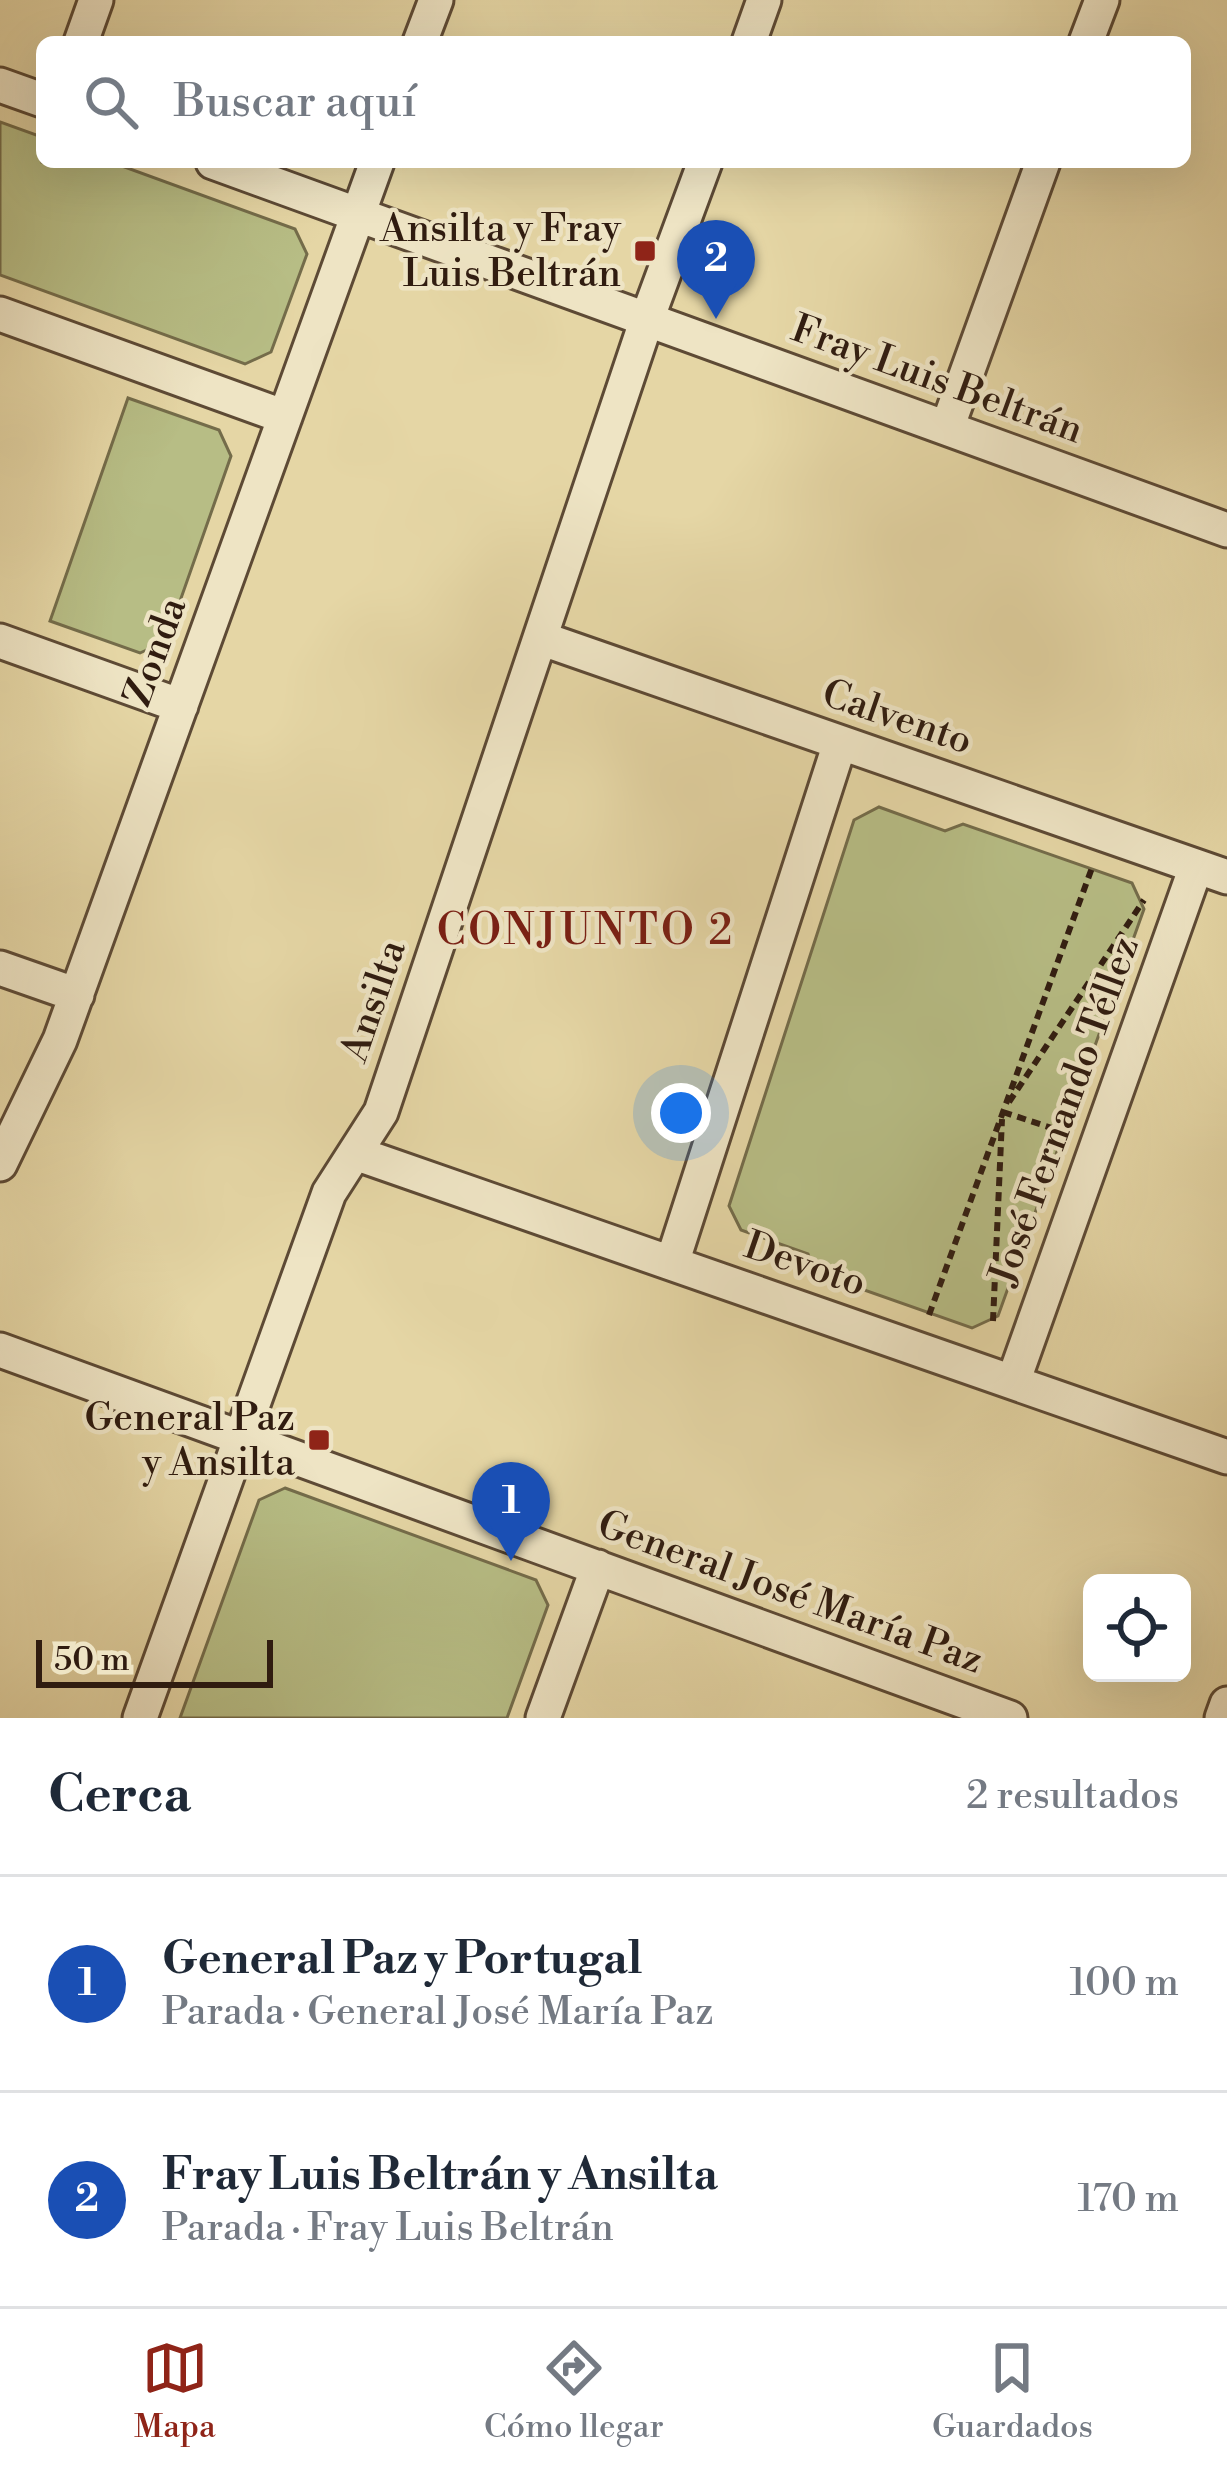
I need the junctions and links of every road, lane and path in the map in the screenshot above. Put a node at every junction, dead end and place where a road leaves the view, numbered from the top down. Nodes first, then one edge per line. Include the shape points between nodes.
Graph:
1 (96, 0) edge
2 (436, 0) edge
3 (764, 0) edge
4 (1102, 0) edge
5 (82, 36) edge
6 (423, 36) edge
7 (751, 36) edge
8 (1089, 36) edge
9 (0, 85) edge
10 (36, 98) edge
11 (229, 168) edge
12 (375, 168) edge
13 (703, 168) edge
14 (1041, 168) edge
15 (358, 215) junction
16 (0, 314) edge
17 (647, 319) junction
18 (285, 417) junction
19 (946, 428) junction
20 (1227, 530) edge
21 (540, 638) junction
22 (0, 641) edge
23 (181, 706) junction
24 (840, 743) junction
25 (1093, 865) dead end
26 (1212, 872) edge
27 (1144, 900) dead end
28 (0, 968) edge
29 (77, 995) junction
30 (1003, 1112) junction
31 (1067, 1133) dead end
32 (355, 1153) junction
33 (0, 1164) edge
34 (672, 1263) junction
35 (928, 1315) dead end
36 (993, 1321) dead end
37 (0, 1350) edge
38 (1013, 1382) junction
39 (241, 1438) junction
40 (1227, 1457) edge
41 (598, 1568) junction
42 (1227, 1704) edge
43 (140, 1718) edge
44 (543, 1718) edge
45 (1010, 1718) edge
46 (1222, 1718) edge

1 - 5 street
2 - 6 street
3 - 7 street
4 - 8 street
9 - 10 street
11 - 15 street, Fray Luis Beltrán
12 - 15 street, Zonda
13 - 17 street, Ansilta
14 - 19 street
15 - 17 street, Fray Luis Beltrán
15 - 18 street, Zonda
16 - 18 street
17 - 19 street, Fray Luis Beltrán
17 - 21 street, Ansilta
18 - 23 street, Zonda
19 - 20 street, Fray Luis Beltrán
21 - 24 street, Calvento
21 - 32 street, Ansilta via 381,1112
22 - 23 street
23 - 29 street, Zonda
24 - 26 street, Calvento
24 - 34 street
25 - 30 path
26 - 38 street, José Fernando Téllez
27 - 30 path
28 - 29 street
29 - 33 street, Zonda
30 - 31 path
30 - 35 path
30 - 36 path
32 - 34 street, Devoto
32 - 39 street, Ansilta via 329,1193
34 - 38 street, Devoto
37 - 39 street, General José María Paz
38 - 40 street, Devoto
39 - 41 street, General José María Paz
39 - 43 street, Ansilta
41 - 44 street
41 - 45 street, General José María Paz
42 - 46 street

